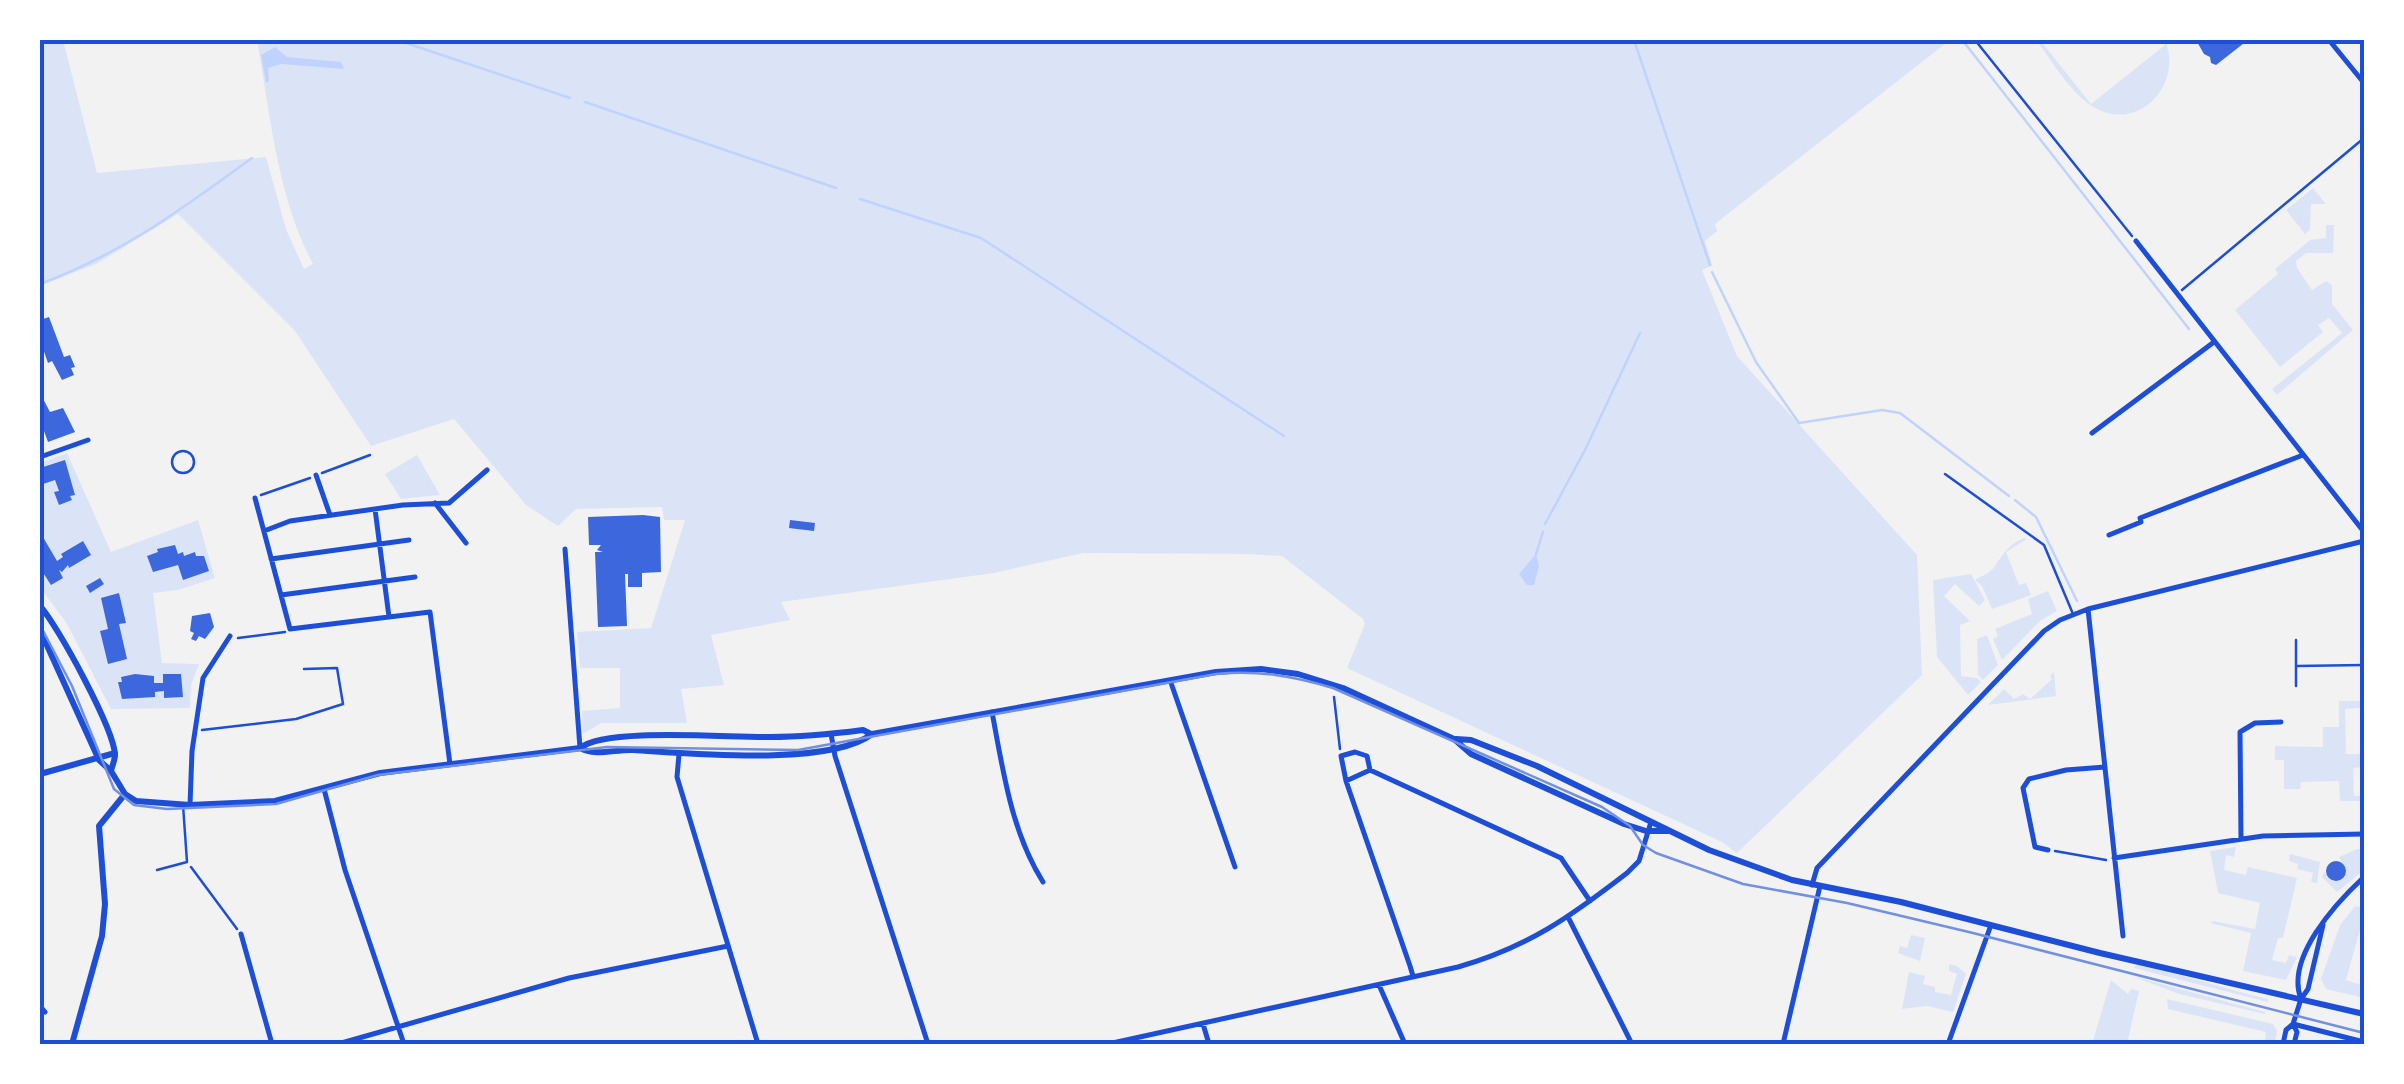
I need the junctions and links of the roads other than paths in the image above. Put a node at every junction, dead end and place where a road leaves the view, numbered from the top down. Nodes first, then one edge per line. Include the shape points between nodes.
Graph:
1 (2329, 40) edge
2 (2364, 83) edge
3 (2136, 242) road end
4 (2214, 342) junction
5 (2092, 433) dead end
6 (88, 440) dead end
7 (2303, 455) junction
8 (40, 457) edge
9 (487, 470) dead end
10 (177, 471) joint
11 (1944, 474) dead end
12 (316, 476) dead end
13 (255, 498) dead end
14 (435, 503) junction
15 (374, 509) junction
16 (330, 515) junction
17 (264, 531) junction
18 (2364, 532) edge
19 (2109, 535) dead end
20 (409, 540) dead end
21 (2364, 541) edge
22 (466, 543) dead end
23 (379, 544) junction
24 (565, 549) dead end
25 (272, 559) junction
26 (414, 577) dead end
27 (384, 581) junction
28 (281, 595) junction
29 (40, 606) edge
30 (2088, 609) junction
31 (2073, 614) junction
32 (388, 617) junction
33 (40, 630) edge
34 (230, 636) road end
35 (2296, 640) dead end
36 (2296, 666) junction
37 (2364, 666) edge
38 (1170, 680) junction
39 (2296, 686) dead end
40 (992, 712) junction
41 (2281, 722) dead end
42 (831, 734) junction
43 (872, 734) junction
44 (1454, 739) junction
45 (580, 748) junction
46 (834, 748) junction
47 (679, 753) junction
48 (115, 754) junction
49 (99, 760) junction
50 (450, 764) junction
51 (2105, 767) junction
52 (1370, 770) junction
53 (111, 771) junction
54 (40, 774) edge
55 (1346, 780) junction
56 (324, 789) junction
57 (125, 794) junction
58 (187, 806) junction
59 (1651, 821) junction
60 (1646, 831) junction
61 (1668, 832) junction
62 (2364, 834) edge
63 (2242, 839) junction
64 (2048, 850) road end
65 (2114, 858) junction
66 (1234, 867) dead end
67 (157, 870) dead end
68 (2364, 877) edge
69 (1043, 882) dead end
70 (1816, 885) junction
71 (1590, 901) junction
72 (1568, 916) junction
73 (2324, 922) junction
74 (1991, 925) junction
75 (241, 934) road end
76 (2123, 936) dead end
77 (728, 946) junction
78 (1413, 977) junction
79 (1379, 984) junction
80 (2301, 999) junction
81 (2364, 1014) edge
82 (1203, 1024) junction
83 (2294, 1024) junction
84 (398, 1027) junction
85 (2364, 1042) edge
86 (72, 1044) edge
87 (272, 1044) edge
88 (338, 1044) edge
89 (404, 1044) edge
90 (758, 1044) edge
91 (928, 1044) edge
92 (1108, 1044) edge
93 (1209, 1044) edge
94 (1405, 1044) edge
95 (1632, 1044) edge
96 (1784, 1044) edge
97 (1948, 1044) edge
98 (2283, 1044) edge
99 (2294, 1044) edge

1 - 2 street
3 - 4 street
4 - 5 street
4 - 7 street
6 - 8 street
7 - 18 street
7 - 19 street
9 - 14 street via 448,503
10 - 10 lane via 194,464 185,450 175,454
11 - 31 lane via 2044,545
12 - 16 street
13 - 17 street
14 - 15 street
14 - 22 street
15 - 16 street
15 - 23 street
16 - 17 street
17 - 25 street
20 - 23 street
21 - 30 street
23 - 25 street
23 - 27 street
24 - 45 street
25 - 28 street
26 - 27 street
27 - 28 street
27 - 32 street
28 - 32 street via 290,630
29 - 48 main road via 72,656
30 - 31 street
30 - 51 street
31 - 70 street via 2044,631 1816,868
32 - 50 street via 430,612
33 - 49 main road
34 - 58 street via 203,678
35 - 36 lane
36 - 37 lane
36 - 39 lane
38 - 40 main road
38 - 44 main road via 1241,669 1298,674
38 - 66 street
40 - 43 main road
40 - 69 street via 1015,819
41 - 63 street via 2240,732
42 - 43 main road
42 - 45 main road via 617,738
42 - 46 street
43 - 46 main road
44 - 59 main road via 1537,766
44 - 60 main road via 1470,754
45 - 47 main road
45 - 50 main road
46 - 47 main road
46 - 91 street
47 - 77 street via 678,776
48 - 49 main road
48 - 53 main road
49 - 53 main road
49 - 54 main road
50 - 56 main road
51 - 64 street via 2029,779 2022,788 2035,847
51 - 65 street
52 - 55 street
52 - 55 street via 1367,756 1340,756
52 - 71 street via 1561,858
53 - 57 main road
55 - 78 street
56 - 58 main road via 276,801
56 - 84 street
57 - 58 main road via 143,803
57 - 86 main road via 99,826 102,936
58 - 67 lane via 187,862
59 - 60 street
59 - 61 main road
60 - 61 main road
60 - 71 street via 1638,861
61 - 70 main road
62 - 63 street
63 - 65 street
65 - 76 street
68 - 73 street
70 - 74 main road
70 - 96 street
71 - 72 street
72 - 78 street via 1496,956
72 - 95 street
73 - 80 street
73 - 80 street via 2296,985
74 - 80 main road
74 - 97 street
75 - 87 street
77 - 84 street via 569,978
77 - 90 street
78 - 79 street
79 - 82 street
79 - 94 street
80 - 81 main road
80 - 83 street
82 - 92 street
82 - 93 street
83 - 85 street
83 - 98 street
83 - 99 street
84 - 88 street
84 - 89 street

